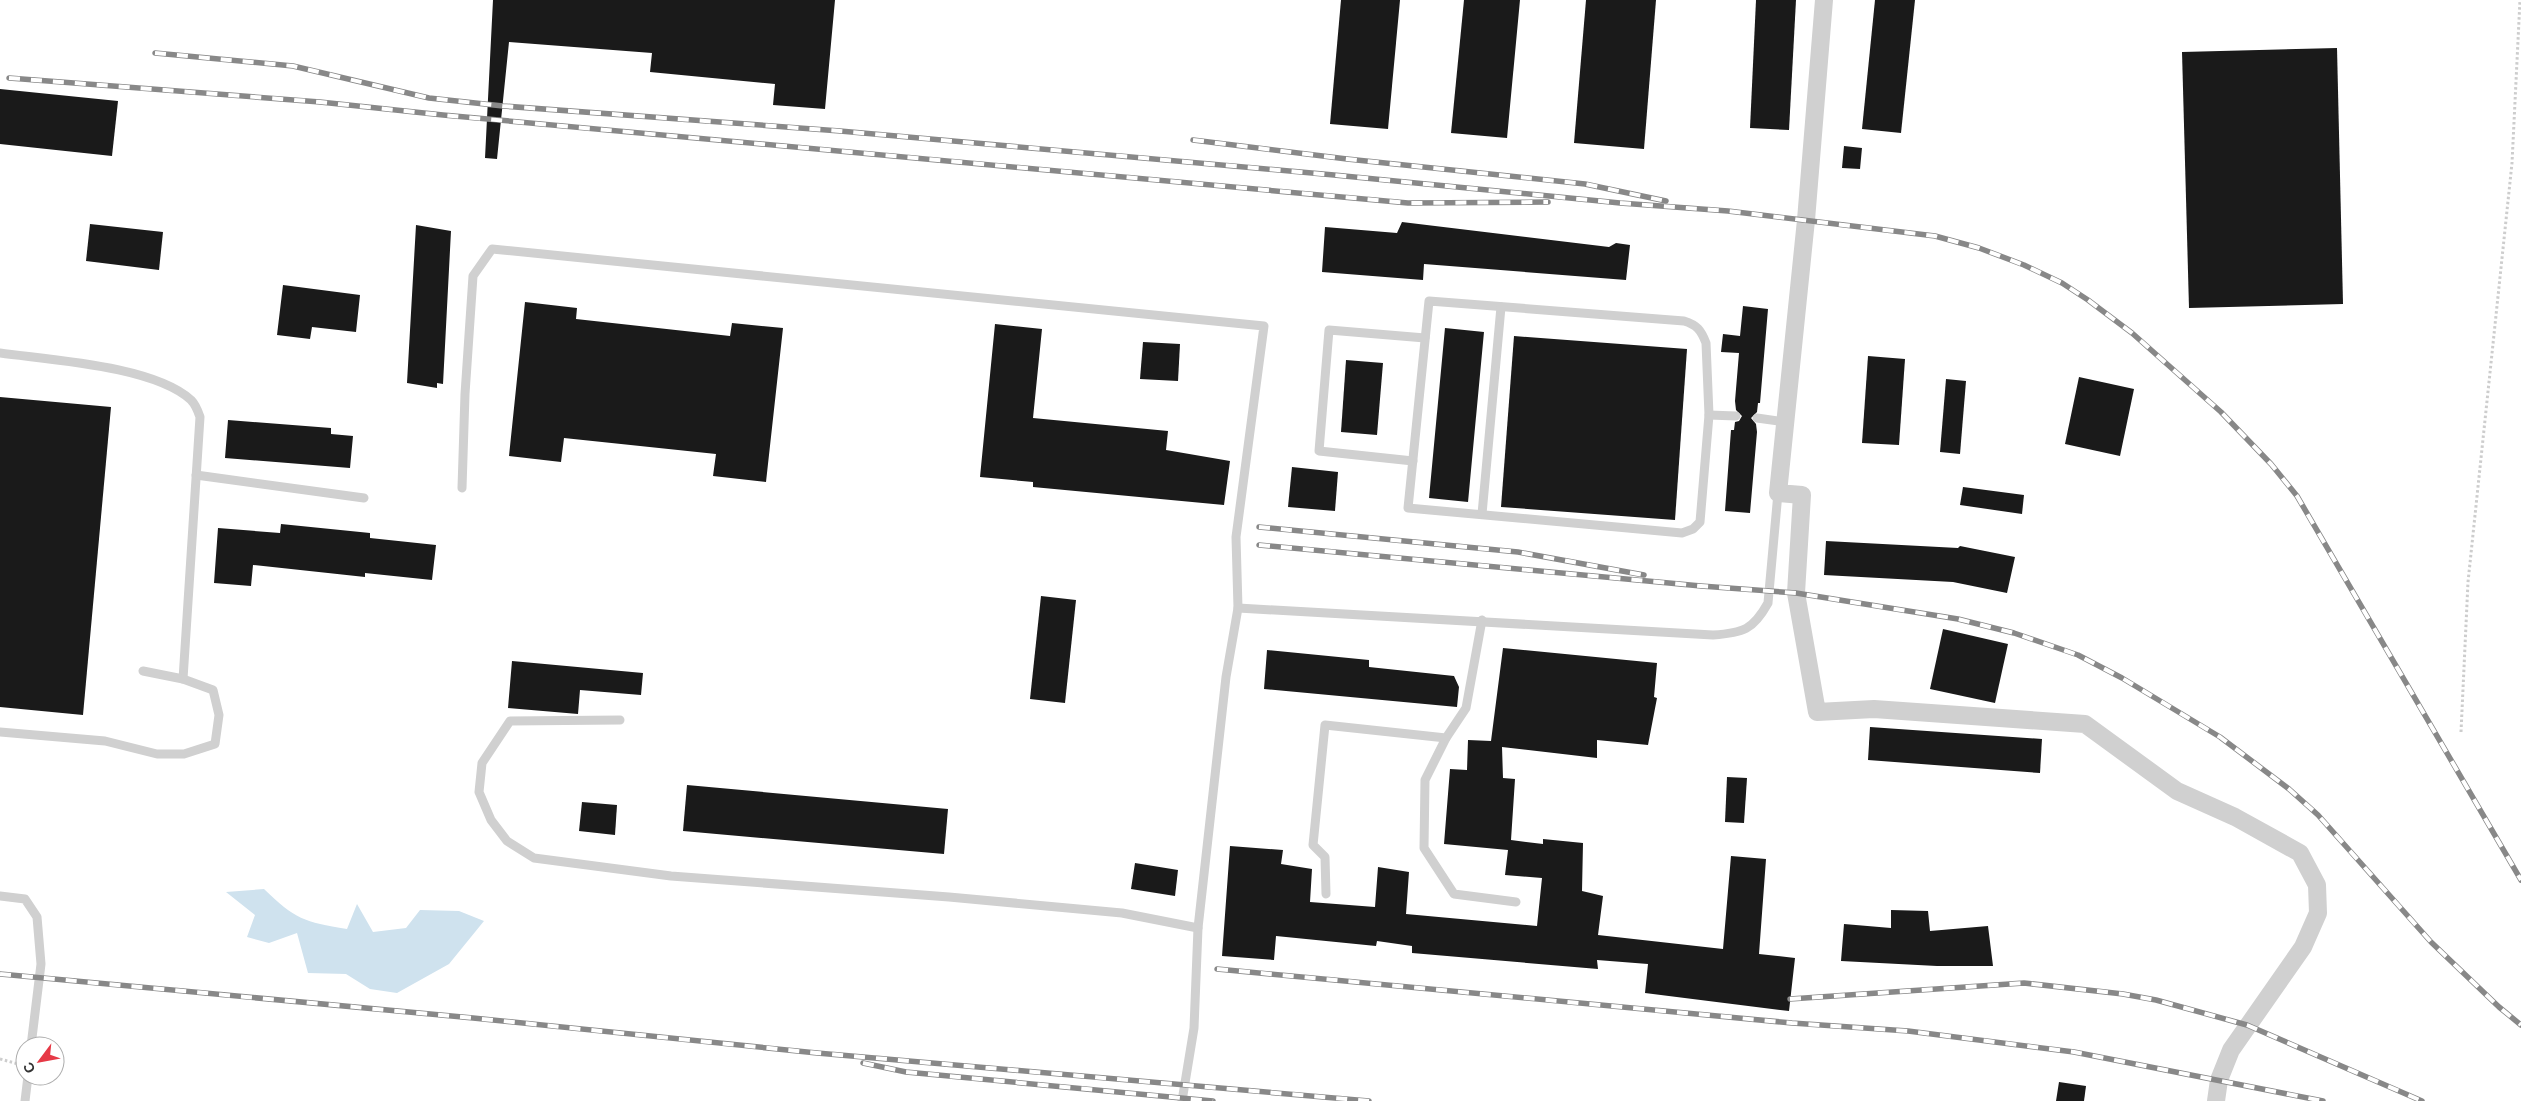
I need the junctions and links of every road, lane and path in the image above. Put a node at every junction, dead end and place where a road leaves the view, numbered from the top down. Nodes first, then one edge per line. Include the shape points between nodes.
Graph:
1 (1824, 0) edge
2 (2520, 0) edge
3 (1501, 307) junction
4 (1425, 338) junction
5 (0, 353) edge
6 (1709, 416) junction
7 (1736, 416) dead end
8 (1756, 418) dead end
9 (1785, 422) junction
10 (1414, 461) junction
11 (196, 475) junction
12 (462, 488) dead end
13 (1778, 493) junction
14 (364, 498) dead end
15 (1482, 514) junction
16 (1238, 608) junction
17 (1482, 620) junction
18 (144, 671) dead end
19 (183, 679) junction
20 (620, 720) dead end
21 (0, 732) edge
22 (2461, 732) dead end
23 (1446, 738) junction
24 (1326, 894) dead end
25 (0, 896) edge
26 (1516, 902) dead end
27 (1198, 928) junction
28 (32, 1036) edge
29 (0, 1059) edge
30 (15, 1063) edge
31 (27, 1086) edge
32 (25, 1101) edge
33 (1182, 1101) edge
34 (2216, 1101) edge

1 - 9 street
2 - 22 path via 2512,163 2468,582
3 - 4 lane via 1429,301
3 - 6 lane via 1694,324 1702,331 1706,342
3 - 15 lane
4 - 10 lane
4 - 10 lane via 1329,330 1319,451
5 - 11 lane via 131,372 165,383 192,401 200,416
6 - 7 lane
6 - 15 lane via 1700,522 1693,529 1682,533
8 - 9 lane
9 - 13 street
10 - 15 lane via 1408,508
11 - 14 lane
11 - 19 lane
12 - 16 lane via 473,276 492,249 1264,326 1236,537
13 - 17 lane via 1768,603 1760,618 1738,633 1713,635
13 - 34 street via 1802,495 1796,593 1817,712 1874,708 2085,724 2177,792 2235,817 2300,853 2317,885 2318,913 2303,947 2231,1050 2219,1080
16 - 17 lane
16 - 27 lane via 1226,677
17 - 23 lane via 1466,708
18 - 19 lane
19 - 21 lane via 213,690 219,715 215,744 184,754 156,754 105,741
20 - 27 lane via 510,721 482,763 479,792 491,820 507,841 534,858 671,876 1122,912
23 - 24 lane via 1325,725 1313,845 1325,857
23 - 26 lane via 1425,780 1424,848 1454,894
25 - 28 lane via 25,899 37,918 41,964
27 - 33 lane via 1194,1028
29 - 30 path
31 - 32 lane

